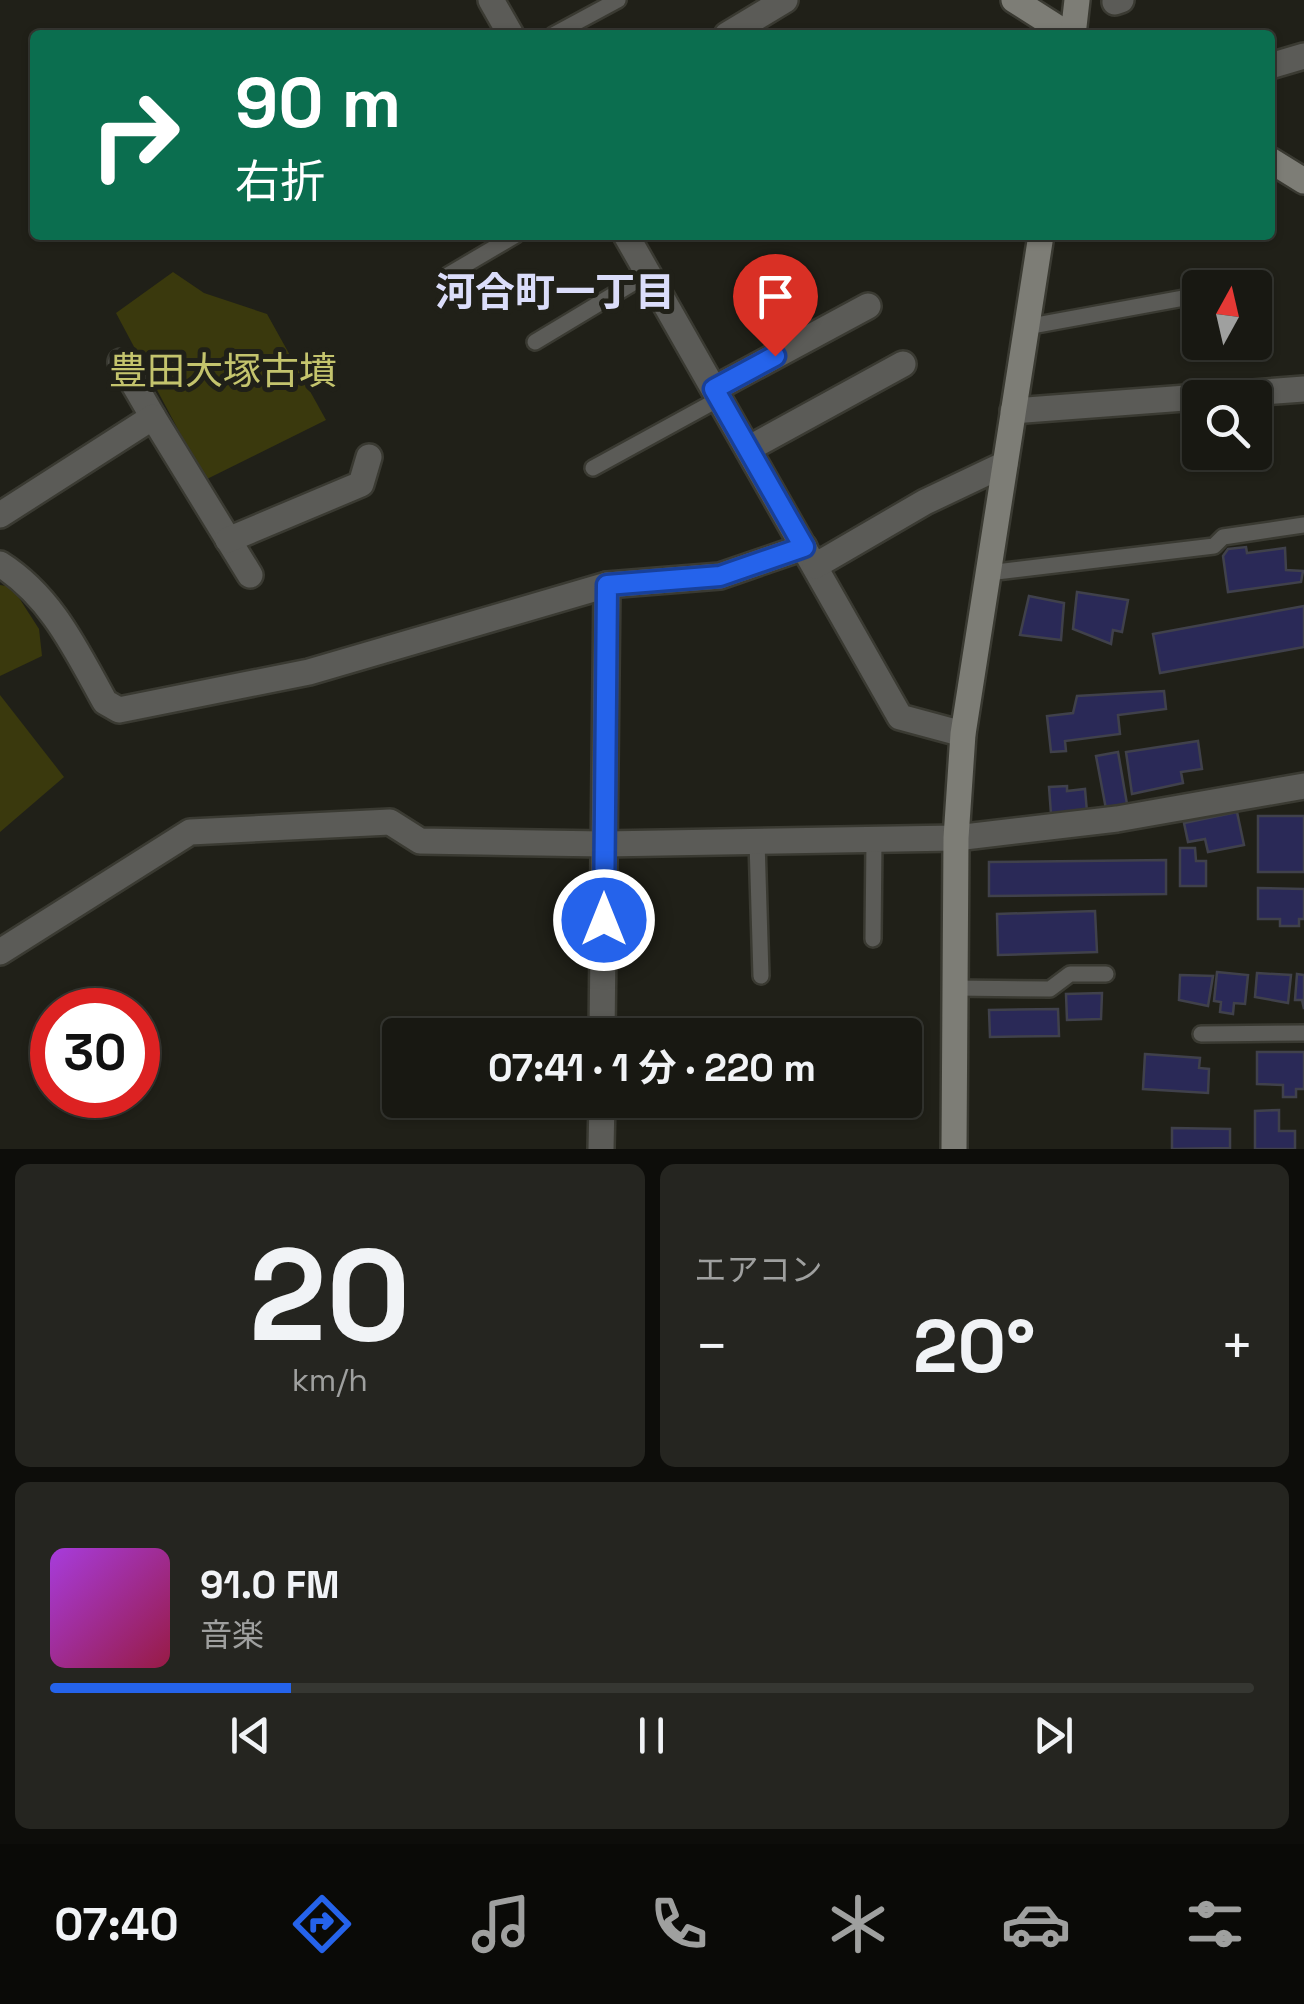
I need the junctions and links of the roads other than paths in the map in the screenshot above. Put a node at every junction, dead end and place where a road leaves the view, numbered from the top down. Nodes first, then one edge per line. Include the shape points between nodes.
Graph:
1 (491, 0) edge
2 (618, 0) edge
3 (785, 0) edge
4 (1014, 0) edge
5 (1077, 0) edge
6 (508, 30) edge
7 (561, 30) edge
8 (735, 30) edge
9 (1063, 30) edge
10 (1072, 30) edge
11 (1304, 56) edge
12 (1275, 65) edge
13 (1275, 163) edge
14 (1304, 181) edge
15 (508, 240) edge
16 (629, 240) edge
17 (1040, 240) edge
18 (648, 274) junction
19 (448, 275) dead end
20 (1182, 298) edge
21 (868, 306) dead end
22 (1026, 327) junction
23 (535, 342) dead end
24 (122, 362) dead end
25 (903, 364) dead end
26 (1304, 389) edge
27 (716, 394) junction
28 (1013, 411) junction
29 (153, 417) junction
30 (748, 449) junction
31 (370, 457) dead end
32 (1005, 464) junction
33 (594, 468) dead end
34 (0, 514) edge
35 (1304, 525) edge
36 (228, 540) junction
37 (809, 556) junction
38 (0, 564) edge
39 (988, 573) junction
40 (250, 576) dead end
41 (607, 585) junction
42 (963, 734) junction
43 (1304, 786) edge
44 (956, 838) junction
45 (874, 840) junction
46 (757, 841) junction
47 (604, 844) junction
48 (873, 939) dead end
49 (0, 952) edge
50 (1106, 974) dead end
51 (761, 976) dead end
52 (954, 988) junction
53 (602, 1018) edge
54 (1304, 1033) edge
55 (1201, 1034) dead end
56 (602, 1118) edge
57 (602, 1149) edge
58 (954, 1149) edge

1 - 6 street
2 - 7 lane
3 - 8 street
4 - 9 street
5 - 10 street
11 - 12 street
13 - 14 street
15 - 19 lane
16 - 18 street
17 - 22 street
18 - 23 lane
18 - 27 street
20 - 22 lane
21 - 27 street
22 - 28 street
24 - 29 street
25 - 30 street
26 - 28 street
27 - 30 street
27 - 33 lane
28 - 32 street
29 - 34 street
29 - 36 street
30 - 37 street
31 - 36 street via 362,484
32 - 37 street
32 - 39 street
35 - 39 lane via 1222,537 1214,546
36 - 40 street
37 - 41 street via 720,576
37 - 42 street via 900,717
38 - 41 street via 55,613 105,702 119,710 309,672
39 - 42 street
41 - 47 street
42 - 44 street
43 - 44 street via 1117,820
44 - 45 street
44 - 52 street
45 - 46 street
45 - 48 lane
46 - 47 street
46 - 51 lane
47 - 49 street via 420,841 390,822 190,832
47 - 53 street
50 - 52 lane via 1070,974 1050,989
52 - 58 street
54 - 55 lane
56 - 57 street

